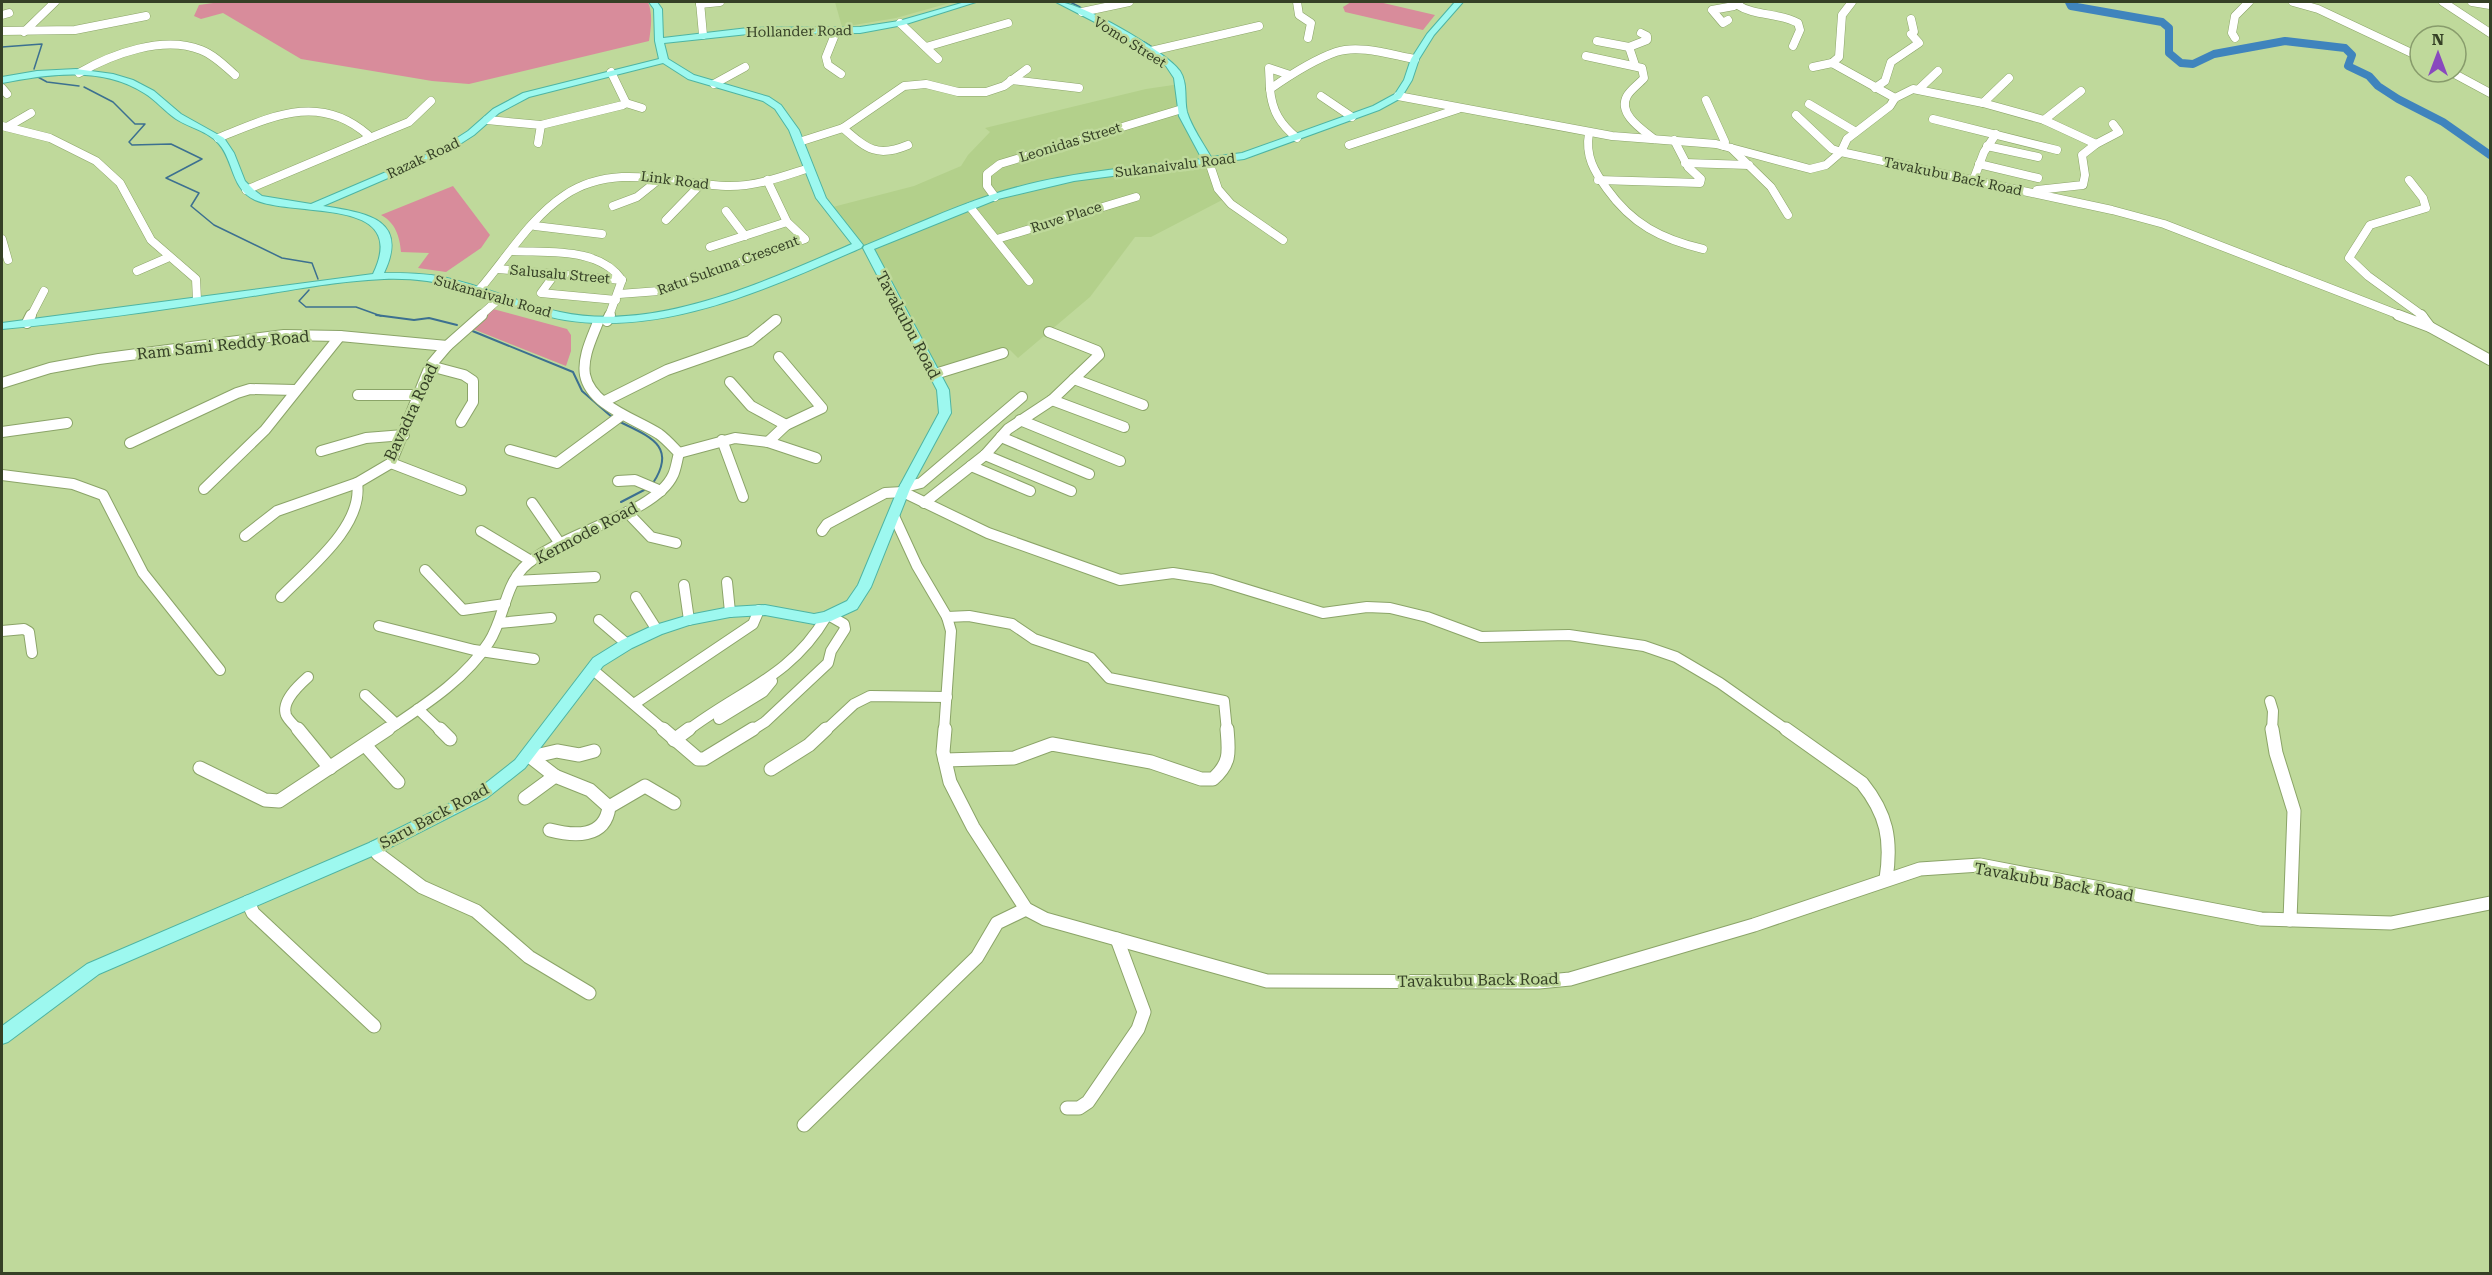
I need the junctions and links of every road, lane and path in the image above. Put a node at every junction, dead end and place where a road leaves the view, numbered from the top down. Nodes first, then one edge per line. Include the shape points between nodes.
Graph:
1 (55, 2) edge
2 (653, 2) edge
3 (720, 2) edge
4 (972, 2) edge
5 (1060, 2) edge
6 (1129, 2) edge
7 (1297, 2) edge
8 (1459, 2) edge
9 (1852, 2) edge
10 (2249, 2) edge
11 (2293, 2) edge
12 (2443, 2) edge
13 (2472, 2) edge
14 (700, 3) edge
15 (1738, 3) edge
16 (2490, 5) edge
17 (1082, 12) junction
18 (9, 13) dead end
19 (2, 15) edge
20 (146, 16) dead end
21 (1911, 19) dead end
22 (1728, 20) dead end
23 (900, 22) junction
24 (1008, 23) dead end
25 (1259, 26) dead end
26 (2481, 26) junction
27 (2490, 26) edge
28 (2, 31) edge
29 (24, 32) junction
30 (836, 32) junction
31 (1641, 33) dead end
32 (2490, 33) edge
33 (703, 35) junction
34 (1308, 38) dead end
35 (2235, 38) dead end
36 (658, 41) junction
37 (1597, 41) dead end
38 (926, 46) junction
39 (1793, 46) dead end
40 (1629, 47) junction
41 (1151, 51) junction
42 (2408, 51) edge
43 (1586, 56) dead end
44 (938, 59) dead end
45 (1414, 59) junction
46 (664, 60) junction
47 (1832, 63) junction
48 (1635, 65) junction
49 (745, 67) dead end
50 (1814, 67) dead end
51 (1027, 69) dead end
52 (1938, 71) dead end
53 (611, 72) junction
54 (79, 73) junction
55 (841, 74) dead end
56 (235, 75) dead end
57 (1290, 75) junction
58 (2009, 78) dead end
59 (2, 80) edge
60 (1011, 80) junction
61 (2468, 81) edge
62 (714, 84) junction
63 (1078, 88) dead end
64 (1875, 88) junction
65 (1270, 89) junction
66 (1919, 89) junction
67 (2081, 91) dead end
68 (2490, 93) edge
69 (1321, 96) dead end
70 (1398, 96) junction
71 (1895, 98) junction
72 (1706, 100) dead end
73 (431, 101) dead end
74 (626, 103) junction
75 (1983, 103) junction
76 (1809, 104) dead end
77 (642, 108) dead end
78 (1182, 109) junction
79 (1458, 109) junction
80 (31, 113) dead end
81 (1796, 115) dead end
82 (1352, 117) junction
83 (1933, 119) dead end
84 (487, 120) junction
85 (2044, 120) junction
86 (2113, 124) dead end
87 (541, 125) junction
88 (4, 126) edge
89 (843, 128) junction
90 (1856, 132) junction
91 (1589, 133) junction
92 (1996, 134) junction
93 (218, 138) junction
94 (1297, 138) junction
95 (1653, 139) junction
96 (365, 140) junction
97 (1674, 140) junction
98 (800, 142) junction
99 (538, 143) dead end
100 (2096, 144) junction
101 (908, 145) dead end
102 (1349, 145) dead end
103 (1987, 146) junction
104 (1727, 147) junction
105 (2057, 150) dead end
106 (1841, 152) junction
107 (2038, 157) dead end
108 (1209, 162) junction
109 (1685, 163) junction
110 (1979, 164) junction
111 (1749, 165) junction
112 (806, 169) junction
113 (662, 177) junction
114 (2038, 178) dead end
115 (767, 180) junction
116 (1598, 180) junction
117 (2409, 180) dead end
118 (1973, 181) junction
119 (702, 183) junction
120 (246, 190) junction
121 (2035, 193) junction
122 (995, 197) junction
123 (1136, 197) dead end
124 (613, 206) dead end
125 (313, 207) junction
126 (970, 207) junction
127 (726, 211) dead end
128 (1788, 215) dead end
129 (666, 220) dead end
130 (787, 222) junction
131 (535, 226) junction
132 (602, 234) dead end
133 (745, 236) junction
134 (997, 239) junction
135 (1282, 240) dead end
136 (2, 241) edge
137 (710, 247) dead end
138 (863, 247) junction
139 (1703, 249) dead end
140 (513, 251) junction
141 (167, 258) junction
142 (8, 260) dead end
143 (498, 268) junction
144 (137, 272) dead end
145 (555, 274) junction
146 (377, 277) junction
147 (622, 280) junction
148 (1029, 281) dead end
149 (479, 290) junction
150 (44, 291) dead end
151 (618, 297) junction
152 (500, 298) junction
153 (197, 300) junction
154 (776, 320) dead end
155 (602, 322) junction
156 (27, 323) junction
157 (2, 326) edge
158 (2430, 327) junction
159 (1049, 332) dead end
160 (340, 336) junction
161 (447, 346) junction
162 (1003, 353) dead end
163 (779, 357) dead end
164 (2490, 360) edge
165 (430, 366) junction
166 (935, 374) junction
167 (1074, 379) junction
168 (730, 382) dead end
169 (2, 383) edge
170 (295, 390) junction
171 (358, 395) dead end
172 (418, 395) junction
173 (1022, 397) dead end
174 (1052, 400) junction
175 (605, 401) junction
176 (1143, 405) dead end
177 (617, 419) junction
178 (1020, 420) junction
179 (461, 422) dead end
180 (67, 423) dead end
181 (786, 425) junction
182 (1124, 427) dead end
183 (2, 432) edge
184 (404, 435) junction
185 (1001, 437) junction
186 (722, 440) junction
187 (768, 442) junction
188 (130, 443) dead end
189 (510, 450) dead end
190 (321, 451) dead end
191 (679, 453) junction
192 (985, 455) junction
193 (816, 458) dead end
194 (1120, 461) dead end
195 (391, 463) junction
196 (971, 466) junction
197 (1089, 474) dead end
198 (2, 475) edge
199 (618, 481) dead end
200 (357, 483) junction
201 (204, 489) dead end
202 (461, 490) dead end
203 (904, 490) junction
204 (1071, 490) dead end
205 (661, 491) junction
206 (1030, 491) dead end
207 (743, 497) dead end
208 (532, 503) dead end
209 (924, 503) junction
210 (627, 512) junction
211 (894, 516) junction
212 (481, 531) dead end
213 (822, 531) dead end
214 (245, 536) dead end
215 (676, 543) dead end
216 (561, 545) junction
217 (531, 561) junction
218 (425, 570) dead end
219 (595, 577) dead end
220 (514, 581) junction
221 (728, 582) dead end
222 (684, 585) dead end
223 (281, 597) dead end
224 (636, 597) dead end
225 (505, 604) junction
226 (759, 610) junction
227 (730, 612) junction
228 (828, 616) junction
229 (551, 618) dead end
230 (947, 618) junction
231 (599, 620) dead end
232 (689, 620) junction
233 (499, 623) junction
234 (379, 626) dead end
235 (657, 630) junction
236 (2, 631) edge
237 (627, 644) junction
238 (484, 651) junction
239 (32, 653) dead end
240 (534, 659) dead end
241 (592, 669) junction
242 (220, 670) dead end
243 (776, 676) junction
244 (308, 677) dead end
245 (365, 694) dead end
246 (947, 697) junction
247 (2270, 701) dead end
248 (634, 704) junction
249 (418, 709) junction
250 (719, 719) dead end
251 (396, 724) junction
252 (450, 739) dead end
253 (674, 740) junction
254 (364, 745) junction
255 (594, 751) dead end
256 (529, 756) junction
257 (945, 760) junction
258 (200, 768) dead end
259 (330, 768) junction
260 (771, 769) dead end
261 (555, 776) junction
262 (398, 782) dead end
263 (525, 798) dead end
264 (674, 803) dead end
265 (609, 807) junction
266 (550, 830) dead end
267 (374, 848) junction
268 (1886, 879) junction
269 (248, 902) junction
270 (2490, 903) edge
271 (1026, 909) junction
272 (2290, 920) junction
273 (1117, 939) junction
274 (589, 993) dead end
275 (374, 1026) dead end
276 (2, 1036) edge
277 (1067, 1108) dead end
278 (804, 1125) dead end

1 - 29 street
2 - 36 main road via 659,16
3 - 14 street
4 - 23 main road, Hollander Road
5 - 17 main road, Vomo Street
6 - 17 street
7 - 34 street via 1299,15 1311,23
8 - 45 main road
9 - 47 street via 1842,15 1839,57
10 - 35 street via 2235,16
11 - 42 street via 2318,9
12 - 26 street
13 - 16 street
14 - 33 street
15 - 22 street via 1712,10 1723,23
15 - 39 street via 1749,13 1791,18 1798,23 1800,30
17 - 41 main road, Vomo Street
18 - 19 street
20 - 29 street via 90,29
21 - 64 street via 1911,34 1919,44 1892,62 1885,81
23 - 30 main road, Hollander Road
23 - 38 street
24 - 38 street
25 - 41 street
26 - 27 street
26 - 32 street
28 - 29 street
30 - 33 main road, Hollander Road via 774,30
30 - 55 street via 826,57 828,65
31 - 40 street via 1648,40
33 - 36 main road, Hollander Road
36 - 46 main road
37 - 40 street
38 - 44 street
40 - 48 street
41 - 78 main road, Vomo Street via 1177,74
43 - 48 street
45 - 57 street via 1362,50 1337,51
45 - 70 main road
46 - 53 main road, Razak Road
46 - 62 main road, Tavakubu Road via 677,70
47 - 50 street
47 - 64 street
48 - 95 street via 1642,68 1644,78 1628,94 1624,107
49 - 62 street
51 - 60 street
52 - 66 street
53 - 74 street
53 - 84 main road, Razak Road via 526,95
54 - 56 street via 110,57 186,46 217,59
54 - 59 main road via 39,73
54 - 93 main road via 141,86 177,116
57 - 65 street
57 - 65 street via 1269,68
58 - 75 street
60 - 63 street
60 - 89 street via 979,93 926,84 906,86
61 - 68 street
62 - 98 main road, Tavakubu Road via 777,105
64 - 71 street
65 - 94 street via 1275,116
66 - 71 street
66 - 75 street
67 - 85 street
69 - 82 street
70 - 79 street
70 - 82 main road, Sukanaivalu Road
71 - 90 street
72 - 104 street
73 - 96 street via 409,122
74 - 77 street
74 - 87 street
75 - 85 street
76 - 90 street
78 - 108 main road, Vomo Street
78 - 122 street, Leonidas Street via 999,164 987,174 987,186
79 - 91 street
79 - 102 street
80 - 88 street
81 - 106 street via 1832,149
82 - 94 main road, Sukanaivalu Road
83 - 92 street
84 - 87 street
84 - 125 main road, Razak Road via 443,151
85 - 100 street
86 - 100 street via 2119,132
87 - 99 street
88 - 141 street via 55,139 110,174 120,183 148,237
89 - 98 street
89 - 101 street via 871,151 890,152
90 - 106 street
91 - 95 street
91 - 116 street via 1586,148
92 - 103 street
92 - 105 street
93 - 96 street via 283,114 318,110 337,113 364,131 368,135
93 - 120 main road via 226,146
94 - 108 main road, Sukanaivalu Road via 1256,153
95 - 97 street
96 - 120 street
97 - 104 street
97 - 109 street
98 - 112 main road, Tavakubu Road
100 - 121 street via 2082,155 2083,185
103 - 107 street
103 - 110 street
104 - 106 street via 1810,169 1826,165
104 - 111 street
106 - 118 street, Tavakubu Back Road
108 - 122 main road, Sukanaivalu Road via 1074,178
108 - 135 street via 1218,189 1231,204
109 - 111 street
109 - 116 street via 1701,179 1700,183
110 - 114 street
110 - 118 street
111 - 128 street via 1771,187
112 - 115 street, Link Road
112 - 138 main road, Tavakubu Road via 822,200
113 - 119 street, Link Road
113 - 124 street via 637,197
113 - 131 street, Link Road via 620,176 581,187 552,206
115 - 119 street, Link Road via 730,186
115 - 130 street, Ratu Sukuna Crescent
116 - 139 street via 1615,203 1632,217 1676,242
117 - 158 street via 2426,208 2370,225 2349,258 2370,278 2417,310
118 - 121 street, Tavakubu Back Road
119 - 129 street
120 - 125 main road via 259,198
121 - 158 street, Tavakubu Back Road via 2164,224
122 - 126 main road, Sukanaivalu Road
123 - 134 street, Ruve Place
125 - 146 main road via 363,216 382,230 388,244
126 - 134 street
126 - 138 main road, Sukanaivalu Road
127 - 133 street
130 - 133 street
130 - 151 street, Ratu Sukuna Crescent via 805,239 659,291
131 - 132 street
131 - 140 street, Link Road
133 - 137 street
134 - 148 street
136 - 142 street
138 - 155 main road, Sukanaivalu Road via 683,310
138 - 166 main road, Tavakubu Road
140 - 143 street, Link Road
140 - 147 street via 598,260 612,267
141 - 144 street
141 - 153 street via 196,279
143 - 145 street, Salusalu Street
143 - 149 street, Link Road
145 - 147 street, Salusalu Street
145 - 151 street via 540,292
146 - 149 main road, Sukanaivalu Road via 433,278
146 - 153 main road, Sukanaivalu Road
147 - 151 street
149 - 152 main road, Sukanaivalu Road
150 - 156 street
151 - 155 street
152 - 155 main road, Sukanaivalu Road via 562,316
152 - 161 street, Bavadra Road
153 - 156 main road, Sukanaivalu Road
154 - 175 street via 750,341 667,370
155 - 175 street via 587,343 582,373 593,392
156 - 157 main road, Sukanaivalu Road
158 - 164 street, Tavakubu Back Road
159 - 167 street via 1099,353
160 - 161 street, Ram Sami Reddy Road
160 - 169 street, Ram Sami Reddy Road via 284,335 99,359
160 - 170 street
161 - 165 street, Bavadra Road
162 - 166 street
163 - 181 street via 822,408
165 - 172 street, Bavadra Road
165 - 179 street via 473,381 473,402
166 - 203 main road, Tavakubu Road via 943,390 945,413
167 - 174 street
167 - 176 street
168 - 181 street via 751,406
170 - 188 street via 250,389 237,393
170 - 201 street via 265,430
171 - 172 street
172 - 184 street, Bavadra Road
173 - 203 street via 921,483
174 - 178 street
174 - 182 street
175 - 177 street
177 - 189 street via 557,463
177 - 191 street via 664,436
178 - 185 street
178 - 194 street
180 - 183 street
181 - 187 street
184 - 190 street via 366,438
184 - 195 street, Bavadra Road
185 - 192 street
185 - 197 street
186 - 187 street via 749,438
186 - 191 street
186 - 207 street
187 - 193 street
191 - 205 street, Kermode Road via 677,468
192 - 196 street
192 - 204 street
195 - 200 street, Bavadra Road
195 - 202 street
196 - 206 street
196 - 209 street
198 - 242 street via 73,484 103,495 143,573
199 - 205 street via 635,480
200 - 214 street, Bavadra Road via 278,511
200 - 223 street via 358,504 345,524 330,546
203 - 209 street
203 - 211 main road, Tavakubu Road
203 - 213 street via 885,494 827,524
205 - 210 street, Kermode Road
208 - 216 street
209 - 268 street via 988,533 1120,580 1173,573 1202,577 1323,614 1367,607 1390,608 1427,616 1481,637 1569,635 1668,653 1720,683 1862,783 1877,800 1888,824 1891,849
210 - 215 street via 651,537
210 - 216 street, Kermode Road
211 - 228 main road via 864,587 852,605
211 - 230 street
212 - 217 street
216 - 217 street, Kermode Road
217 - 220 street, Kermode Road
218 - 225 street via 463,610
219 - 220 street
220 - 225 street, Kermode Road
221 - 227 street
222 - 232 street
224 - 235 street
225 - 233 street, Kermode Road
226 - 227 main road, Saru Back Road
226 - 228 main road, Saru Back Road via 814,619
226 - 248 street via 753,624
227 - 232 main road, Saru Back Road
228 - 243 street via 805,649
228 - 253 street via 844,624 845,629 828,663 765,722 704,759 698,759
229 - 233 street
230 - 246 street via 951,644
230 - 257 street via 981,618 1014,625 1034,639 1090,658 1109,678 1224,700 1229,752 1224,769 1213,779 1201,779 1151,762 1052,744 1014,758
231 - 237 street
232 - 235 main road, Saru Back Road
233 - 238 street, Kermode Road
234 - 238 street
235 - 237 main road, Saru Back Road
236 - 239 street via 29,632
237 - 241 main road, Saru Back Road
238 - 240 street
238 - 249 street, Kermode Road via 451,685
241 - 248 street
241 - 256 main road, Saru Back Road
243 - 250 street via 763,692
243 - 253 street via 720,706
244 - 259 street via 290,696 286,715
245 - 251 street
246 - 257 street
246 - 260 street via 870,696 854,704 809,746
247 - 272 street via 2276,753 2294,811
248 - 253 street
249 - 251 street, Kermode Road
249 - 252 street
251 - 254 street, Kermode Road
254 - 259 street, Kermode Road
254 - 262 street
255 - 256 street
256 - 261 street
256 - 267 main road, Saru Back Road via 482,794
257 - 271 street via 950,782 973,827
258 - 259 street, Kermode Road via 265,800 279,801
261 - 263 street
261 - 265 street via 590,790
264 - 265 street via 642,786
265 - 266 street via 606,819 591,834 574,836
267 - 269 main road, Saru Back Road
267 - 274 street via 422,886 476,911 529,957
268 - 272 street, Tavakubu Back Road via 1920,869 1980,865 2187,906
268 - 273 street, Tavakubu Back Road via 1743,929 1570,979 1539,982 1267,981
269 - 275 street via 253,913
269 - 276 main road, Saru Back Road via 93,969
270 - 272 street, Tavakubu Back Road via 2391,923
271 - 273 street, Tavakubu Back Road via 1045,919
271 - 278 street via 997,923 977,957
273 - 277 street via 1144,1012 1138,1029 1088,1102 1079,1108

